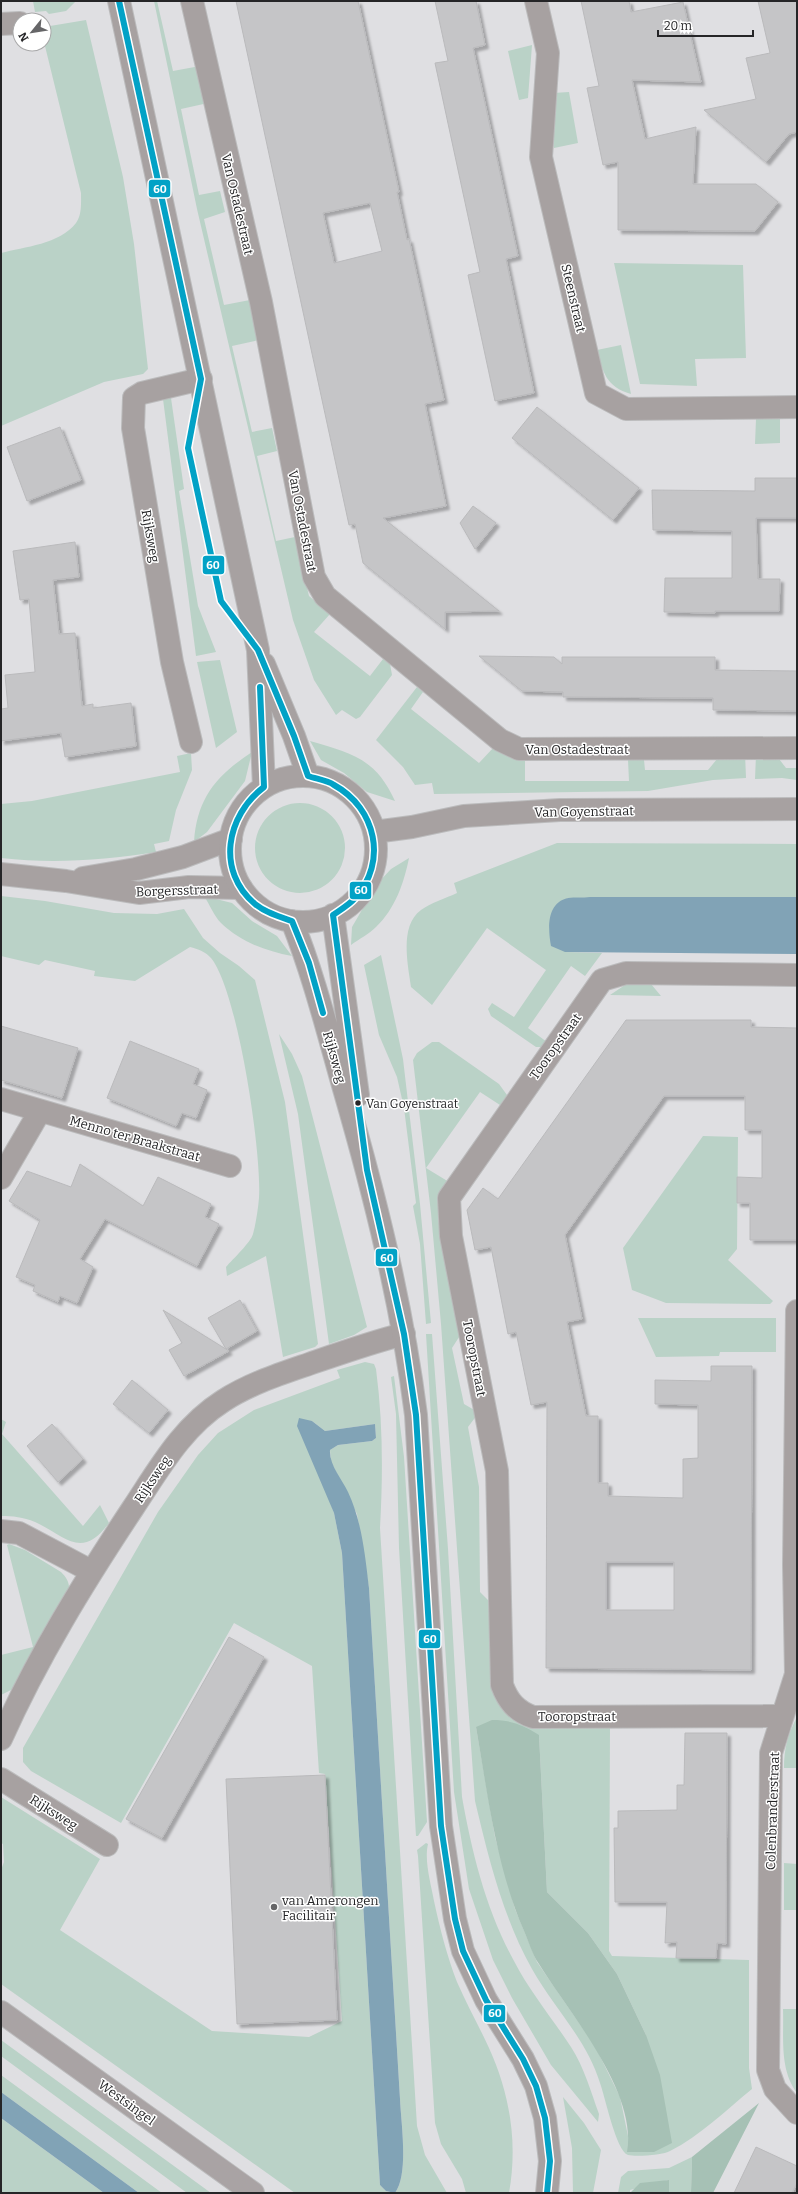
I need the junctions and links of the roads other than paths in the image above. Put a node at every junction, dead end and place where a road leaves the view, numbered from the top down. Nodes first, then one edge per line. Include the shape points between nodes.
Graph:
1 (119, 1) edge
2 (192, 1) edge
3 (536, 1) edge
4 (12, 23) edge
5 (1, 24) edge
6 (201, 379) junction
7 (797, 407) edge
8 (258, 650) junction
9 (191, 742) dead end
10 (797, 748) edge
11 (308, 776) junction
12 (264, 787) junction
13 (797, 809) edge
14 (374, 832) junction
15 (230, 839) junction
16 (1, 874) edge
17 (66, 881) junction
18 (241, 888) junction
19 (333, 916) junction
20 (292, 921) junction
21 (797, 975) edge
22 (1, 1099) edge
23 (40, 1111) junction
24 (230, 1166) dead end
25 (368, 1170) junction
26 (1, 1178) edge
27 (797, 1311) edge
28 (404, 1334) junction
29 (1, 1531) edge
30 (796, 1565) edge
31 (91, 1571) junction
32 (781, 1716) junction
33 (1, 1739) edge
34 (1, 1779) edge
35 (107, 1845) dead end
36 (1, 2012) edge
37 (797, 2113) edge
38 (253, 2193) edge
39 (547, 2193) edge

1 - 6 street
2 - 10 street, Van Ostadestraat via 261,302 314,577 325,596 500,740 519,749
3 - 7 street, Steenstraat via 548,53 542,157 596,393 626,409
4 - 5 street
6 - 8 street
6 - 9 street, Rijksweg via 142,393 134,398 133,428 172,662
8 - 11 street
8 - 12 street
11 - 12 street via 285,778
11 - 14 street via 321,778 345,789 363,808
12 - 15 street via 242,809
13 - 14 street, Van Goyenstraat via 560,810 464,816
14 - 19 street via 376,856 368,881 354,901
15 - 17 street, Borgersstraat via 183,857 136,869
15 - 18 street via 231,864
16 - 17 street, Borgersstraat
17 - 18 street, Borgersstraat via 139,893 189,887
18 - 20 street via 255,904 272,915
19 - 20 street via 306,922
19 - 25 street, Rijksweg
20 - 25 street, Rijksweg via 308,963
21 - 32 street, Tooropstraat via 626,973 602,980 449,1198 451,1236 498,1471 502,1685 509,1701 517,1709 533,1717
22 - 23 street, Menno ter Braakstraat
23 - 24 street, Menno ter Braakstraat
23 - 26 street
25 - 28 street, Rijksweg
27 - 30 street, Colenbranderstraat
28 - 31 street, Rijksweg via 378,1340 248,1387 200,1418 178,1441
28 - 39 street, Rijksweg via 416,1415 441,1826 455,1919 464,1951 486,2000 523,2059 536,2086 545,2118 550,2161
29 - 31 street via 19,1532
30 - 32 street, Colenbranderstraat via 796,1674
31 - 33 street, Rijksweg via 17,1702
32 - 37 street, Colenbranderstraat via 771,1753 768,2070 775,2089
34 - 35 street, Rijksweg
36 - 38 main road, Westsingel

